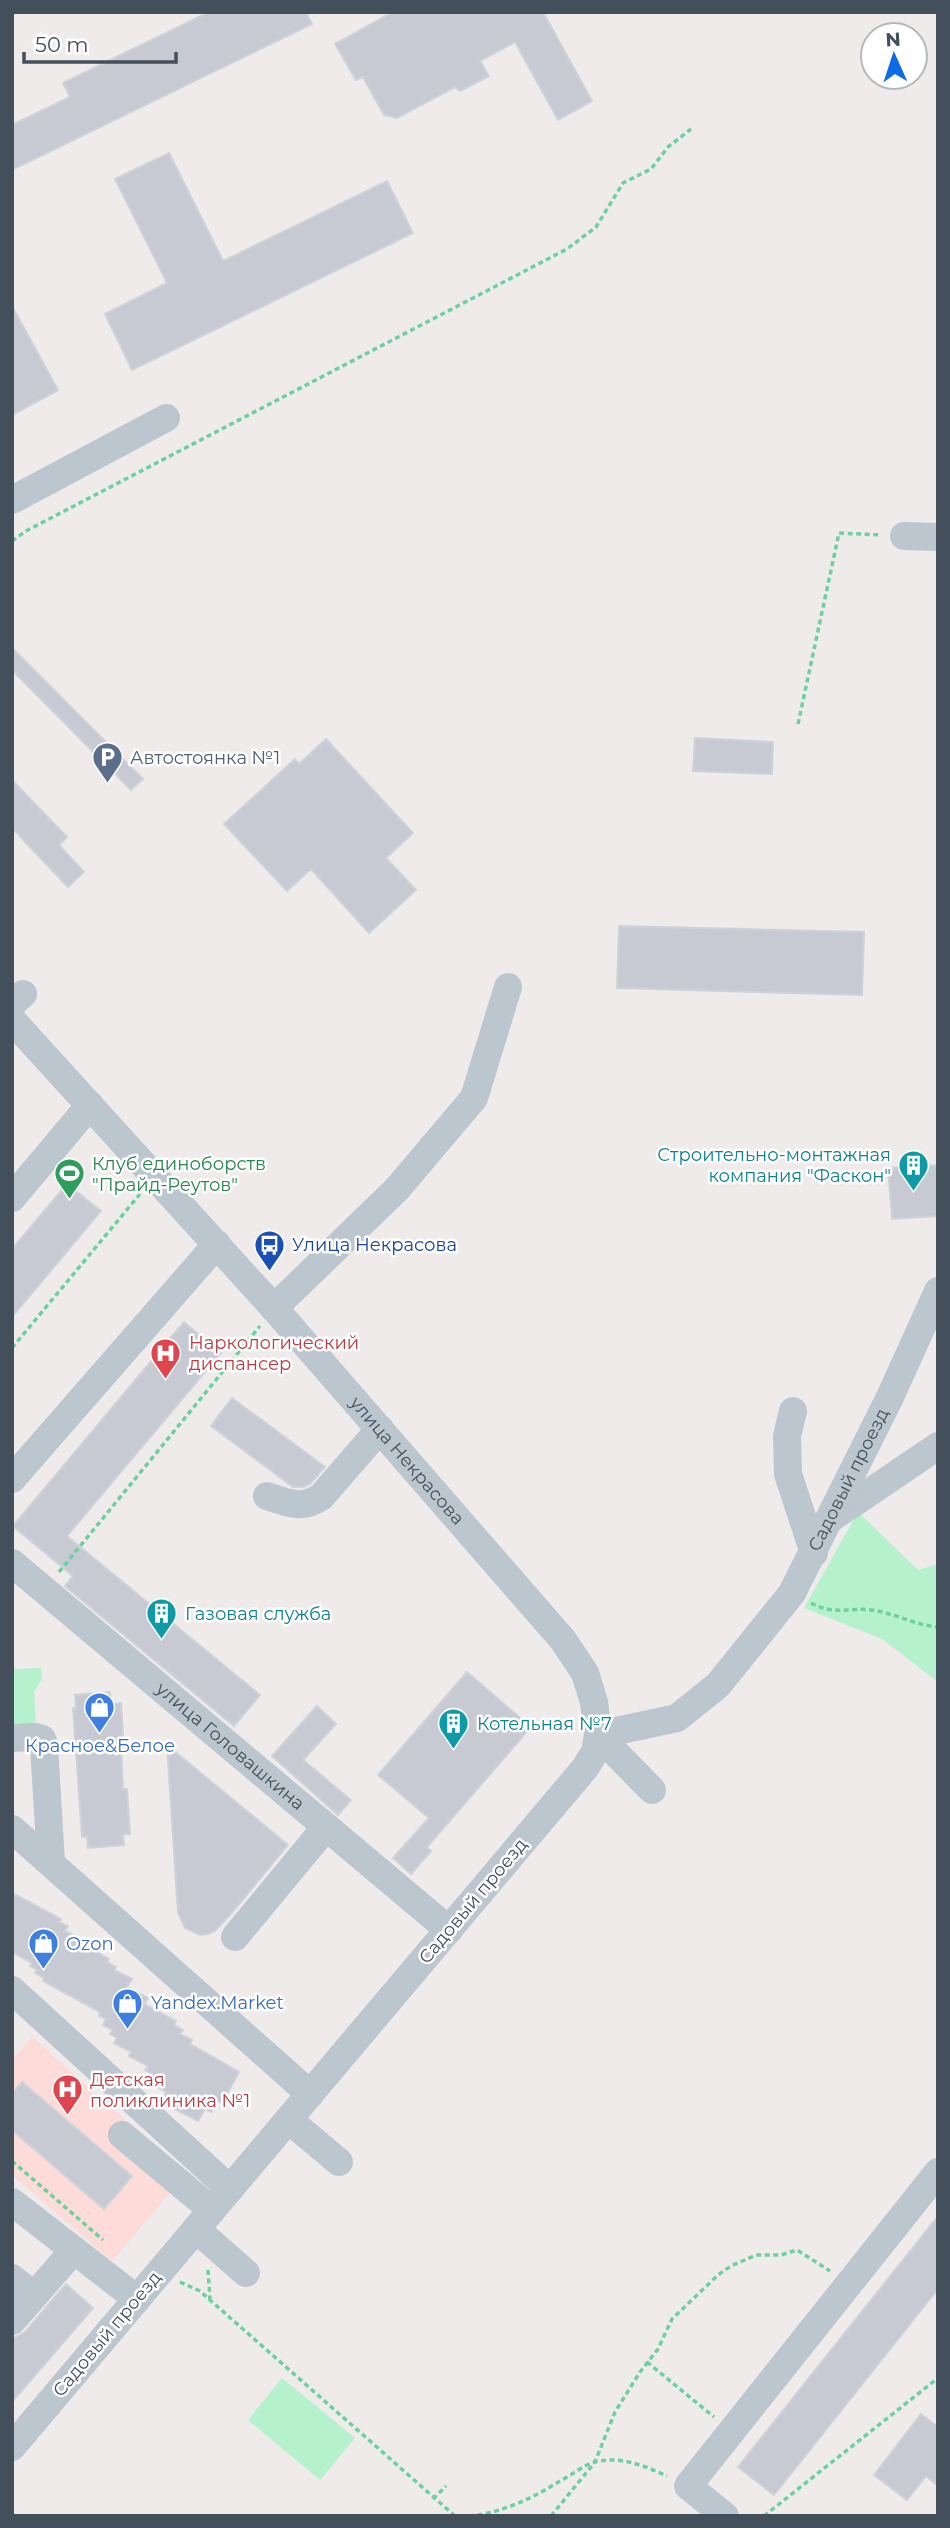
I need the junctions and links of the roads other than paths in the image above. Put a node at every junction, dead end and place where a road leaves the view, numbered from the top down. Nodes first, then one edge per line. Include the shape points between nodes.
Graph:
1 (166, 418) dead end
2 (12, 500) edge
3 (904, 536) road end
4 (938, 537) edge
5 (508, 987) dead end
6 (12, 1020) edge
7 (90, 1105) junction
8 (12, 1198) edge
9 (217, 1244) junction
10 (938, 1291) edge
11 (274, 1308) junction
12 (793, 1411) dead end
13 (380, 1429) junction
14 (938, 1446) edge
15 (12, 1479) edge
16 (267, 1496) dead end
17 (829, 1520) junction
18 (814, 1553) junction
19 (12, 1563) edge
20 (598, 1735) junction
21 (12, 1738) edge
22 (652, 1790) dead end
23 (326, 1827) junction
24 (12, 1829) edge
25 (51, 1863) junction
26 (449, 1930) junction
27 (235, 1937) dead end
28 (12, 1990) edge
29 (310, 2094) junction
30 (289, 2120) junction
31 (122, 2135) dead end
32 (340, 2162) dead end
33 (938, 2172) edge
34 (12, 2202) edge
35 (213, 2209) junction
36 (74, 2250) junction
37 (246, 2273) dead end
38 (12, 2278) edge
39 (34, 2296) junction
40 (137, 2299) junction
41 (12, 2321) edge
42 (12, 2447) edge
43 (725, 2516) edge

1 - 2 street
3 - 4 street
5 - 11 street via 474,1098 397,1189
6 - 7 street, улица Некрасова
7 - 8 street
7 - 9 street, улица Некрасова
9 - 11 street, улица Некрасова
9 - 15 street
10 - 17 street, Садовый проезд
11 - 13 street, улица Некрасова
12 - 18 street via 788,1474
13 - 16 street via 309,1505
13 - 20 street, улица Некрасова via 563,1640 585,1673
14 - 17 street
17 - 18 street, Садовый проезд
18 - 20 street, Садовый проезд via 792,1593 718,1685 677,1718
19 - 23 street, улица Головашкина
20 - 22 street
20 - 26 street, Садовый проезд via 585,1768
21 - 25 street via 43,1739
23 - 26 street, улица Головашкина via 409,1888
23 - 27 street
24 - 25 street
25 - 29 street
26 - 29 street, Садовый проезд
28 - 35 street
29 - 30 street, Садовый проезд
30 - 32 street
30 - 35 street, Садовый проезд
31 - 35 street
33 - 43 street via 688,2486
34 - 36 street
35 - 37 street
35 - 40 street, Садовый проезд
36 - 39 street
36 - 40 street
38 - 39 street
39 - 41 street
40 - 42 street, Садовый проезд

